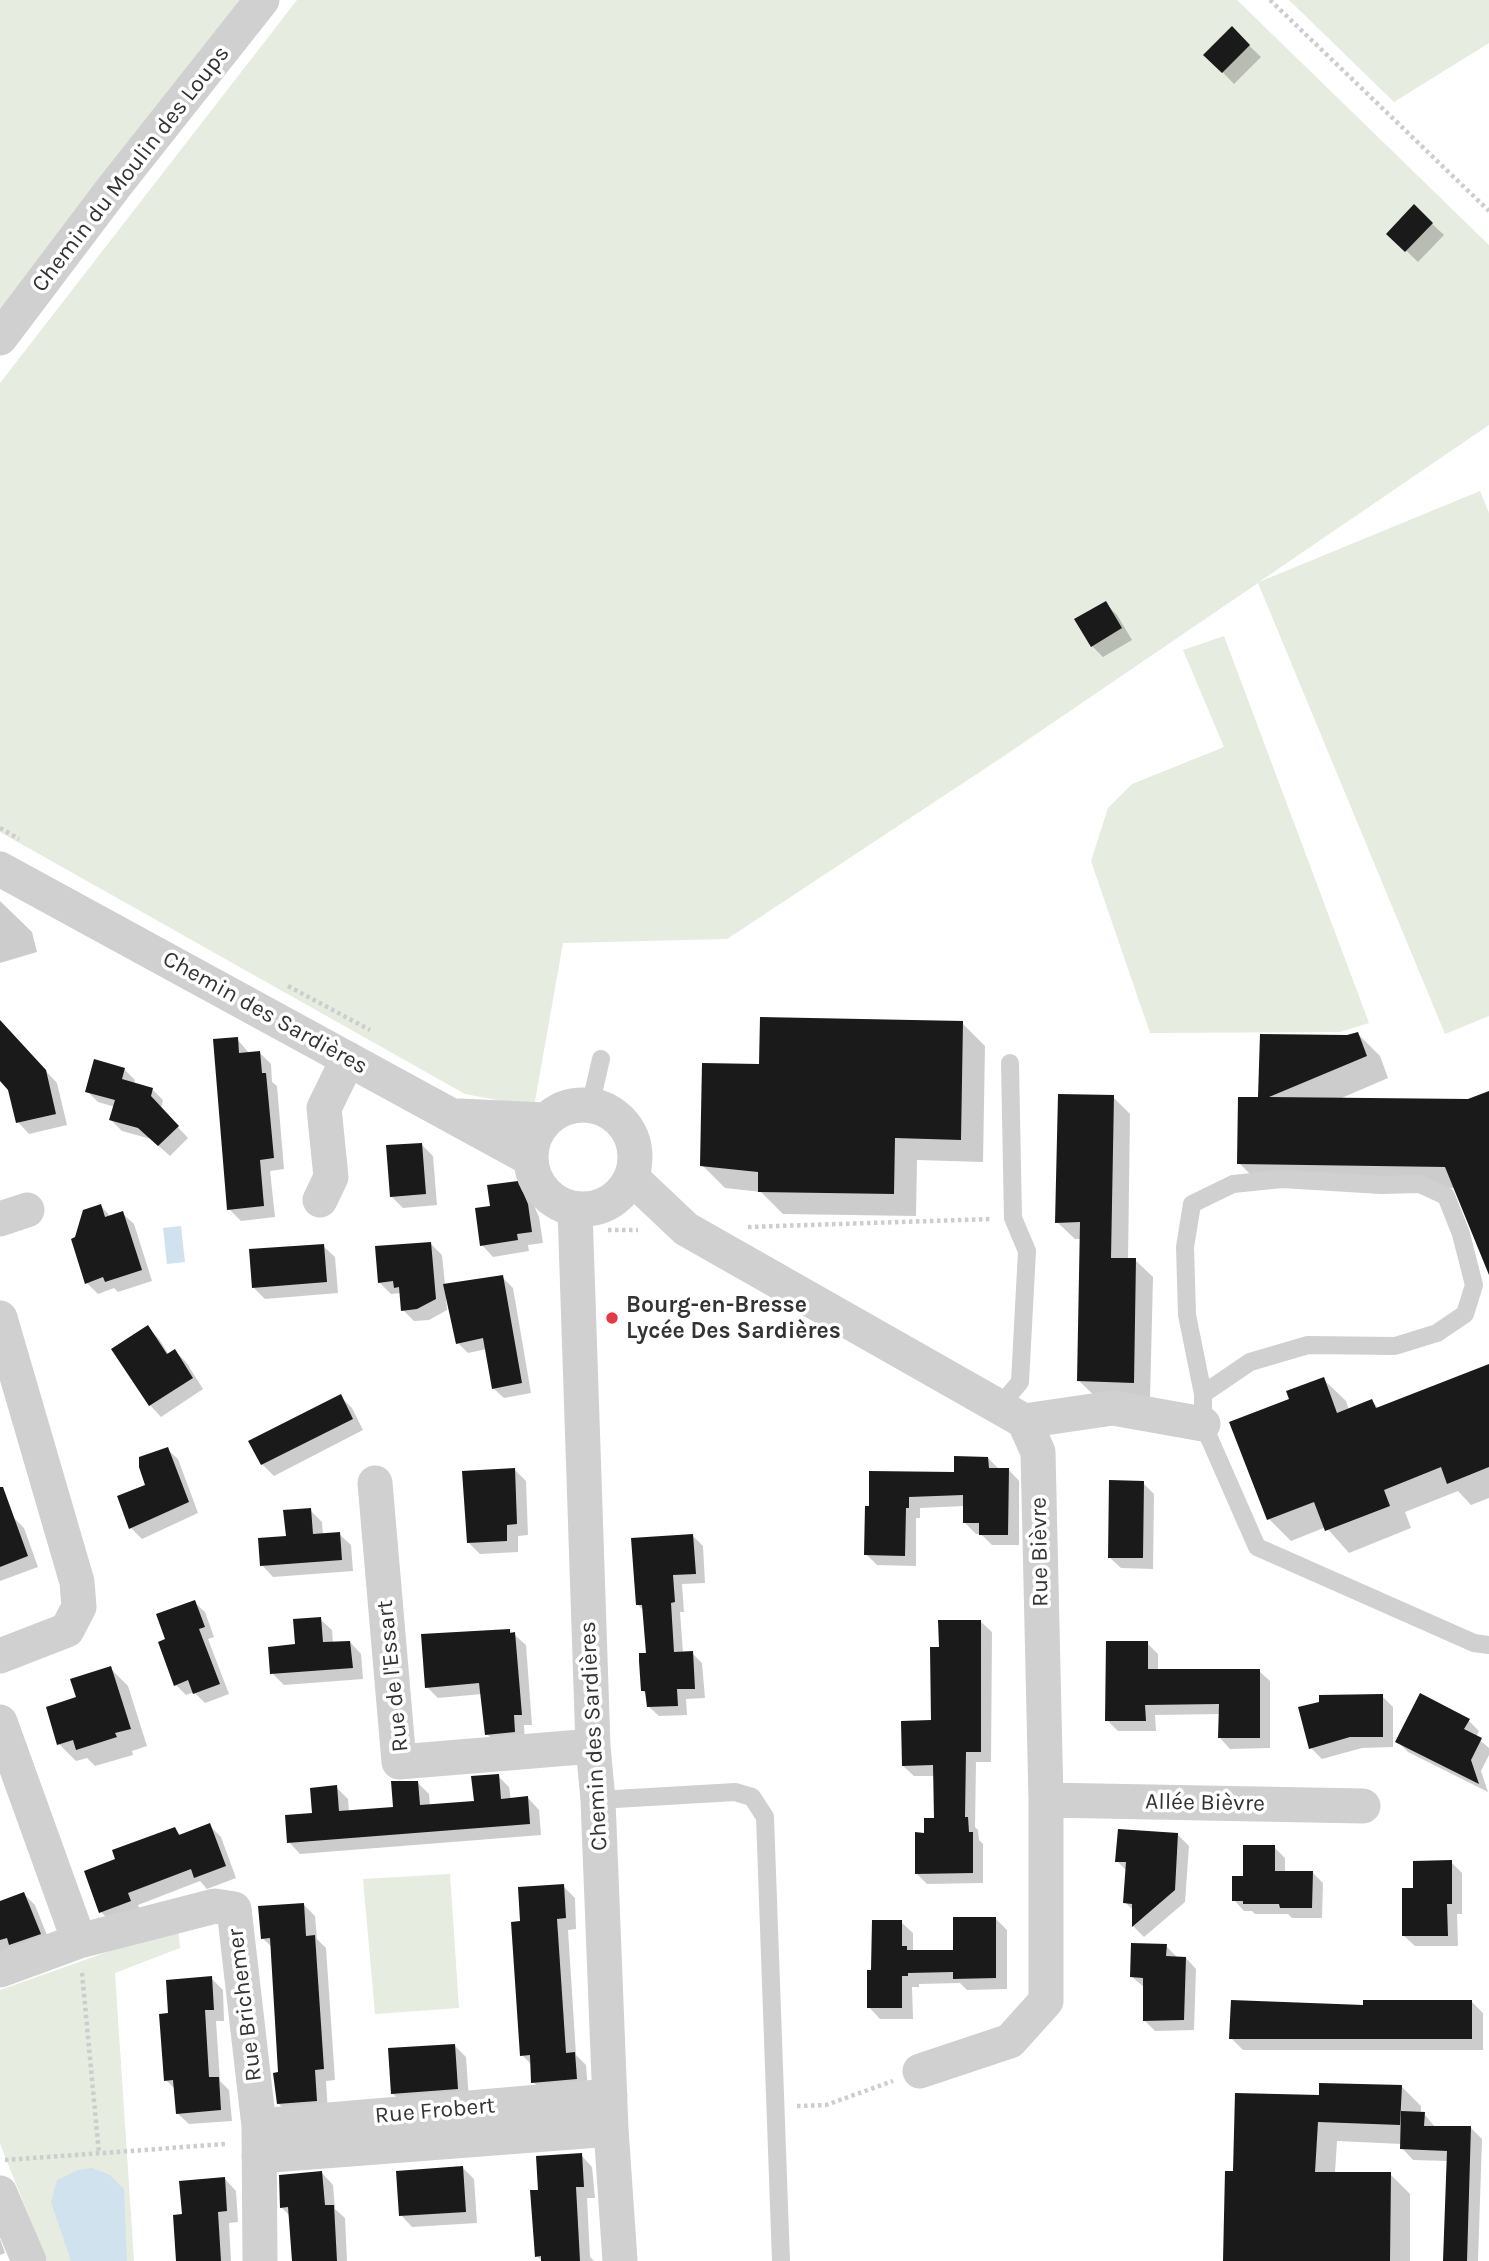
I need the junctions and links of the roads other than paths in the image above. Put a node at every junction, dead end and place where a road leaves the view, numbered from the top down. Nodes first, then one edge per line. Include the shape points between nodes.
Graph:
1 (262, 0) edge
2 (0, 338) edge
3 (0, 869) edge
4 (348, 1059) junction
5 (601, 1059) dead end
6 (1010, 1063) dead end
7 (590, 1106) junction
8 (452, 1116) junction
9 (545, 1120) junction
10 (529, 1158) junction
11 (632, 1178) junction
12 (320, 1200) dead end
13 (575, 1220) junction
14 (0, 1318) edge
15 (1203, 1409) junction
16 (1012, 1414) junction
17 (375, 1483) dead end
18 (1489, 1645) edge
19 (0, 1656) edge
20 (0, 1722) edge
21 (593, 1746) junction
22 (598, 1800) junction
23 (1046, 1800) junction
24 (1363, 1806) dead end
25 (79, 1941) junction
26 (0, 1970) edge
27 (920, 2071) road end
28 (611, 2112) junction
29 (259, 2141) junction
30 (0, 2193) edge
31 (29, 2261) edge
32 (260, 2261) edge
33 (620, 2261) edge
34 (781, 2261) edge

1 - 2 street, Chemin du Moulin des Loups
3 - 4 street, Chemin des Sardières
4 - 8 street, Chemin des Sardières
4 - 12 street via 324,1108 331,1177
5 - 7 lane
6 - 16 lane via 1013,1219 1027,1251 1020,1382
7 - 9 street via 577,1105
7 - 11 street via 618,1117 631,1136 636,1152
8 - 9 street
8 - 10 street, Chemin des Sardières
9 - 10 street via 534,1136
10 - 13 street via 543,1192
11 - 13 street via 617,1198
11 - 16 street via 686,1229
13 - 21 street, Chemin des Sardières
14 - 19 street via 77,1582 79,1607 66,1630
15 - 15 lane via 1250,1362 1308,1345 1395,1346 1437,1333 1465,1314 1474,1285 1446,1196 1420,1184 1282,1179 1233,1184 1192,1204 1185,1247 1187,1315
15 - 16 street
15 - 18 lane via 1257,1547 1474,1643
16 - 23 street, Rue Bièvre via 1038,1452
17 - 21 street, Rue de l'Essart via 399,1762
20 - 25 street
21 - 22 street, Chemin des Sardières
22 - 28 street, Chemin des Sardières
22 - 34 lane via 735,1792 752,1797 765,1817
23 - 24 street, Allée Bièvre
23 - 27 street, Rue Bièvre via 1046,2001 1010,2041
25 - 26 street, Rue Brichemer
25 - 29 street, Rue Brichemer via 215,1906 234,1909
28 - 29 street, Rue Frobert
28 - 33 street, Chemin des Sardières
29 - 32 street, Rue Brichemer
30 - 31 street

